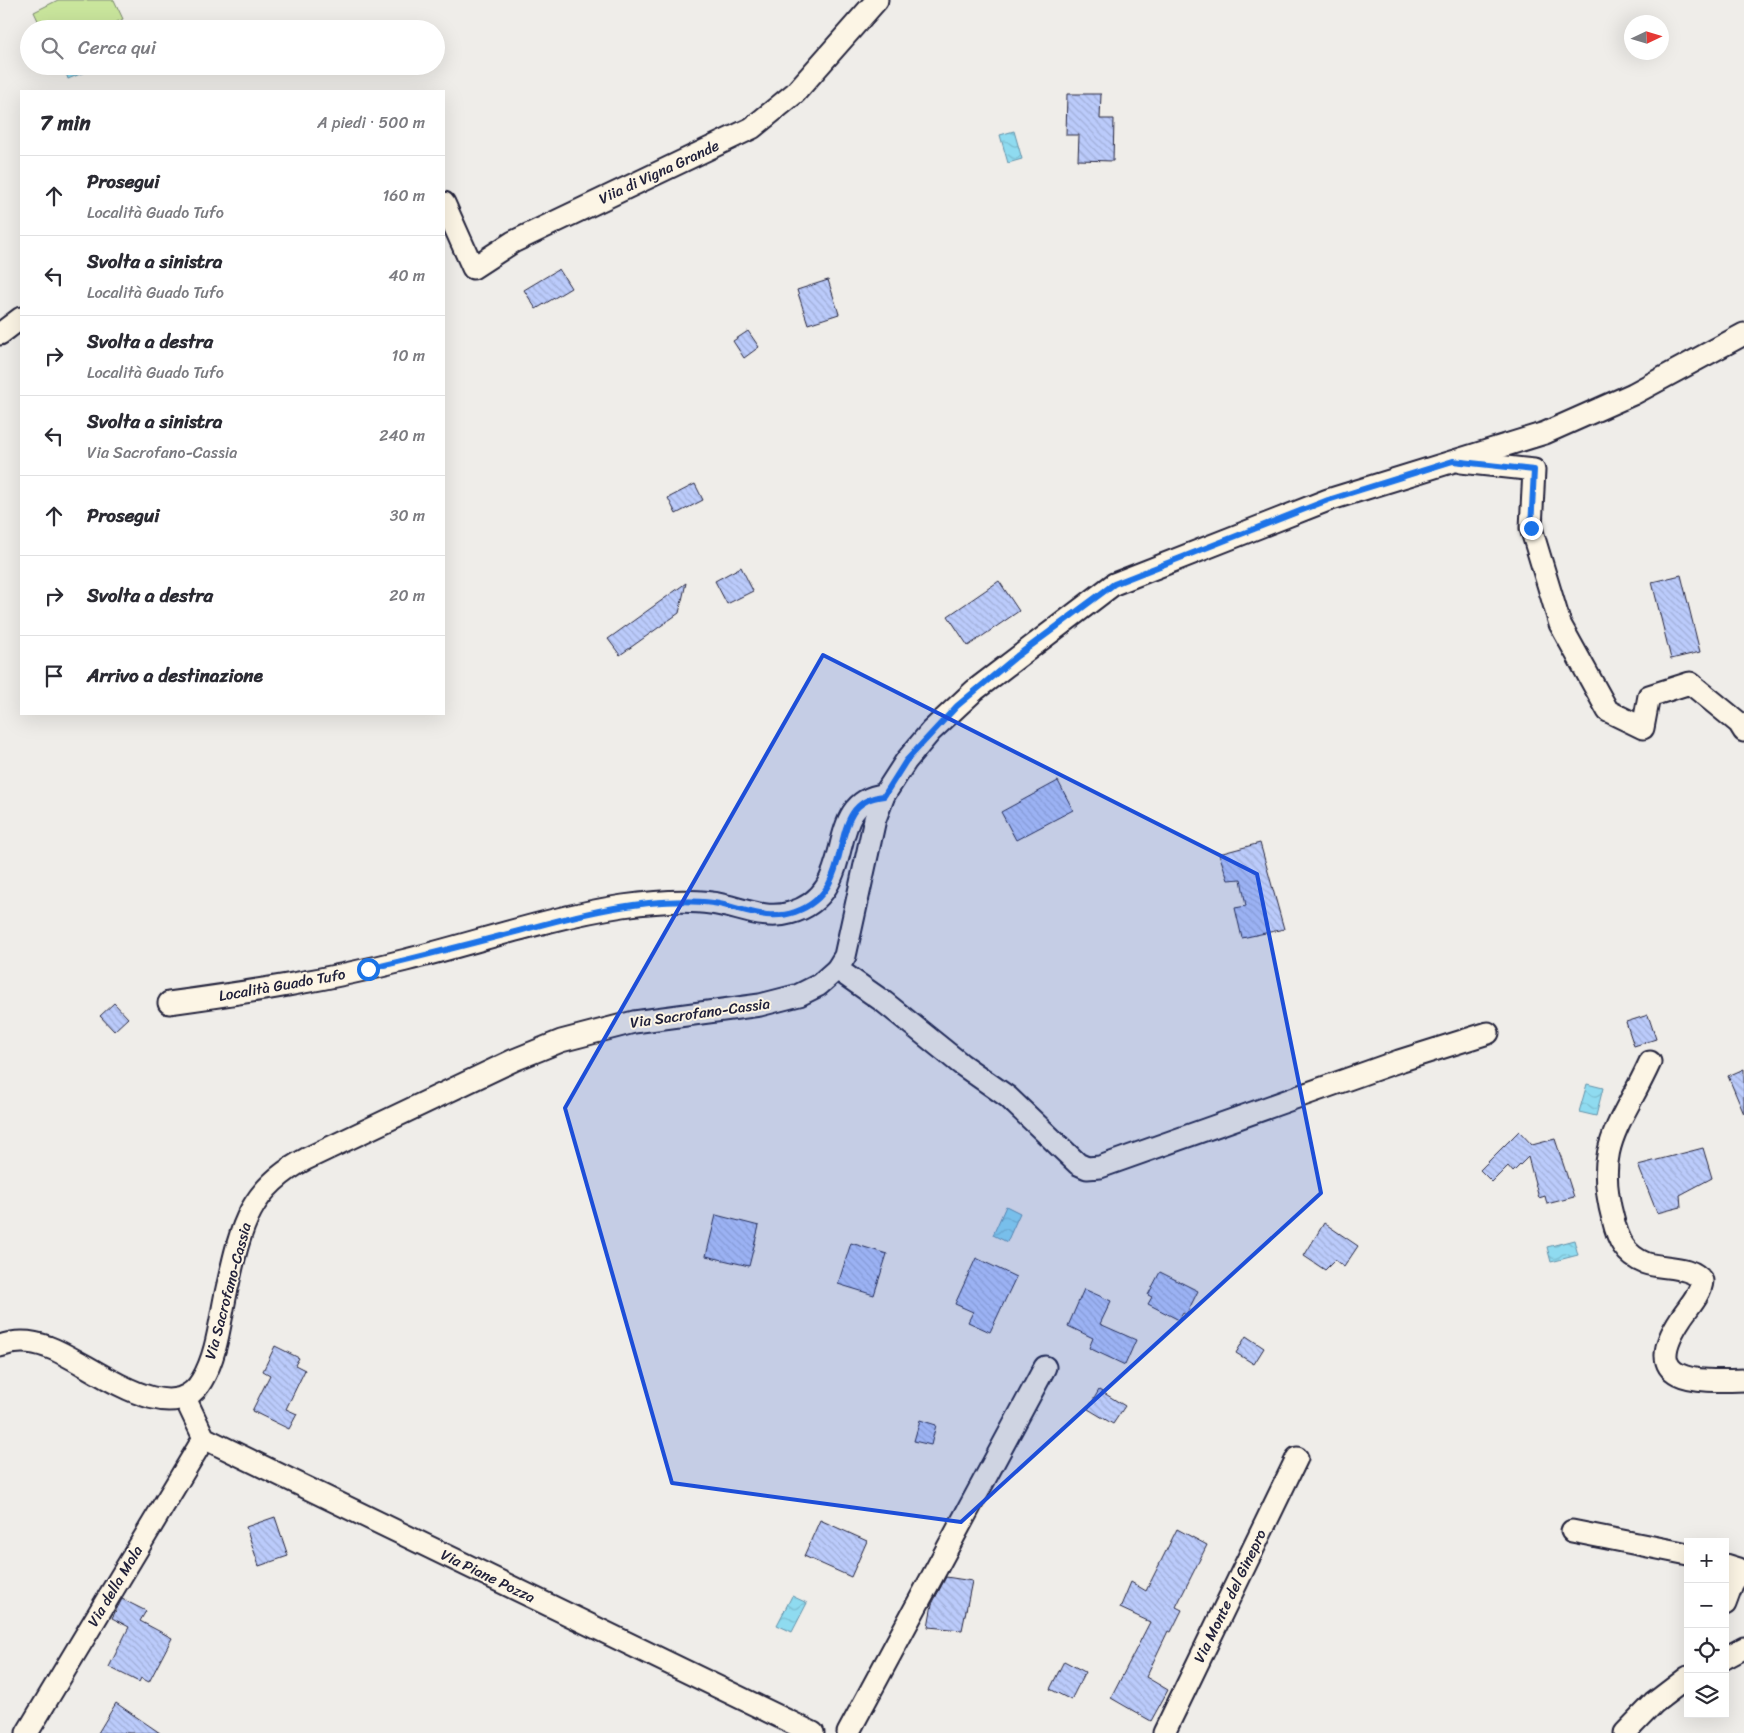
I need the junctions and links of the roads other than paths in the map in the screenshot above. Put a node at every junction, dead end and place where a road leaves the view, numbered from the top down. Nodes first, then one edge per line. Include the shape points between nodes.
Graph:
1 (877, 0) edge
2 (445, 205) edge
3 (20, 319) edge
4 (0, 334) edge
5 (1744, 334) edge
6 (1453, 461) junction
7 (1744, 731) edge
8 (884, 796) junction
9 (838, 969) junction
10 (169, 1003) dead end
11 (1488, 1033) dead end
12 (1650, 1062) dead end
13 (0, 1346) edge
14 (1045, 1367) dead end
15 (1744, 1380) edge
16 (185, 1398) junction
17 (204, 1438) junction
18 (1297, 1458) dead end
19 (1572, 1531) dead end
20 (1684, 1553) edge
21 (1736, 1564) edge
22 (1729, 1589) edge
23 (1744, 1648) edge
24 (1729, 1656) edge
25 (1684, 1676) edge
26 (27, 1733) edge
27 (813, 1733) edge
28 (848, 1733) edge
29 (1164, 1733) edge
30 (1625, 1733) edge

1 - 2 street, Viia di Vigna Grande via 795,93 752,128 513,242 473,268
3 - 4 street
5 - 6 street, Via Sacrofano-Cassia via 1633,394 1545,432
6 - 7 street via 1534,470 1531,528 1560,624 1608,711 1642,728 1649,696 1690,683 1739,723
6 - 8 street, Via Sacrofano-Cassia via 1328,500 1114,584 1017,656 957,706 910,755
8 - 9 street, Via Sacrofano-Cassia via 870,837 850,940
8 - 10 street, Località Guado Tufo via 864,800 854,809 834,875 815,901 794,912 766,916 690,901 621,907 333,978
9 - 11 street via 1008,1097 1078,1164 1087,1168 1100,1167 1399,1061
9 - 16 street, Via Sacrofano-Cassia via 820,984 782,1000 610,1027 547,1046 306,1158 285,1171 268,1186 245,1221 209,1364 198,1387
12 - 15 street via 1608,1149 1605,1180 1615,1228 1622,1245 1632,1256 1650,1264 1694,1273 1702,1281 1668,1341 1666,1355 1672,1371 1696,1380
13 - 16 street via 18,1342 48,1346 142,1396 166,1401
14 - 28 street
16 - 17 street
17 - 26 street, Via della Mola
17 - 27 street, Via Piane Pozza
18 - 29 street, Via Monte del Ginepro
19 - 20 street
21 - 22 street
23 - 24 street
25 - 30 street

